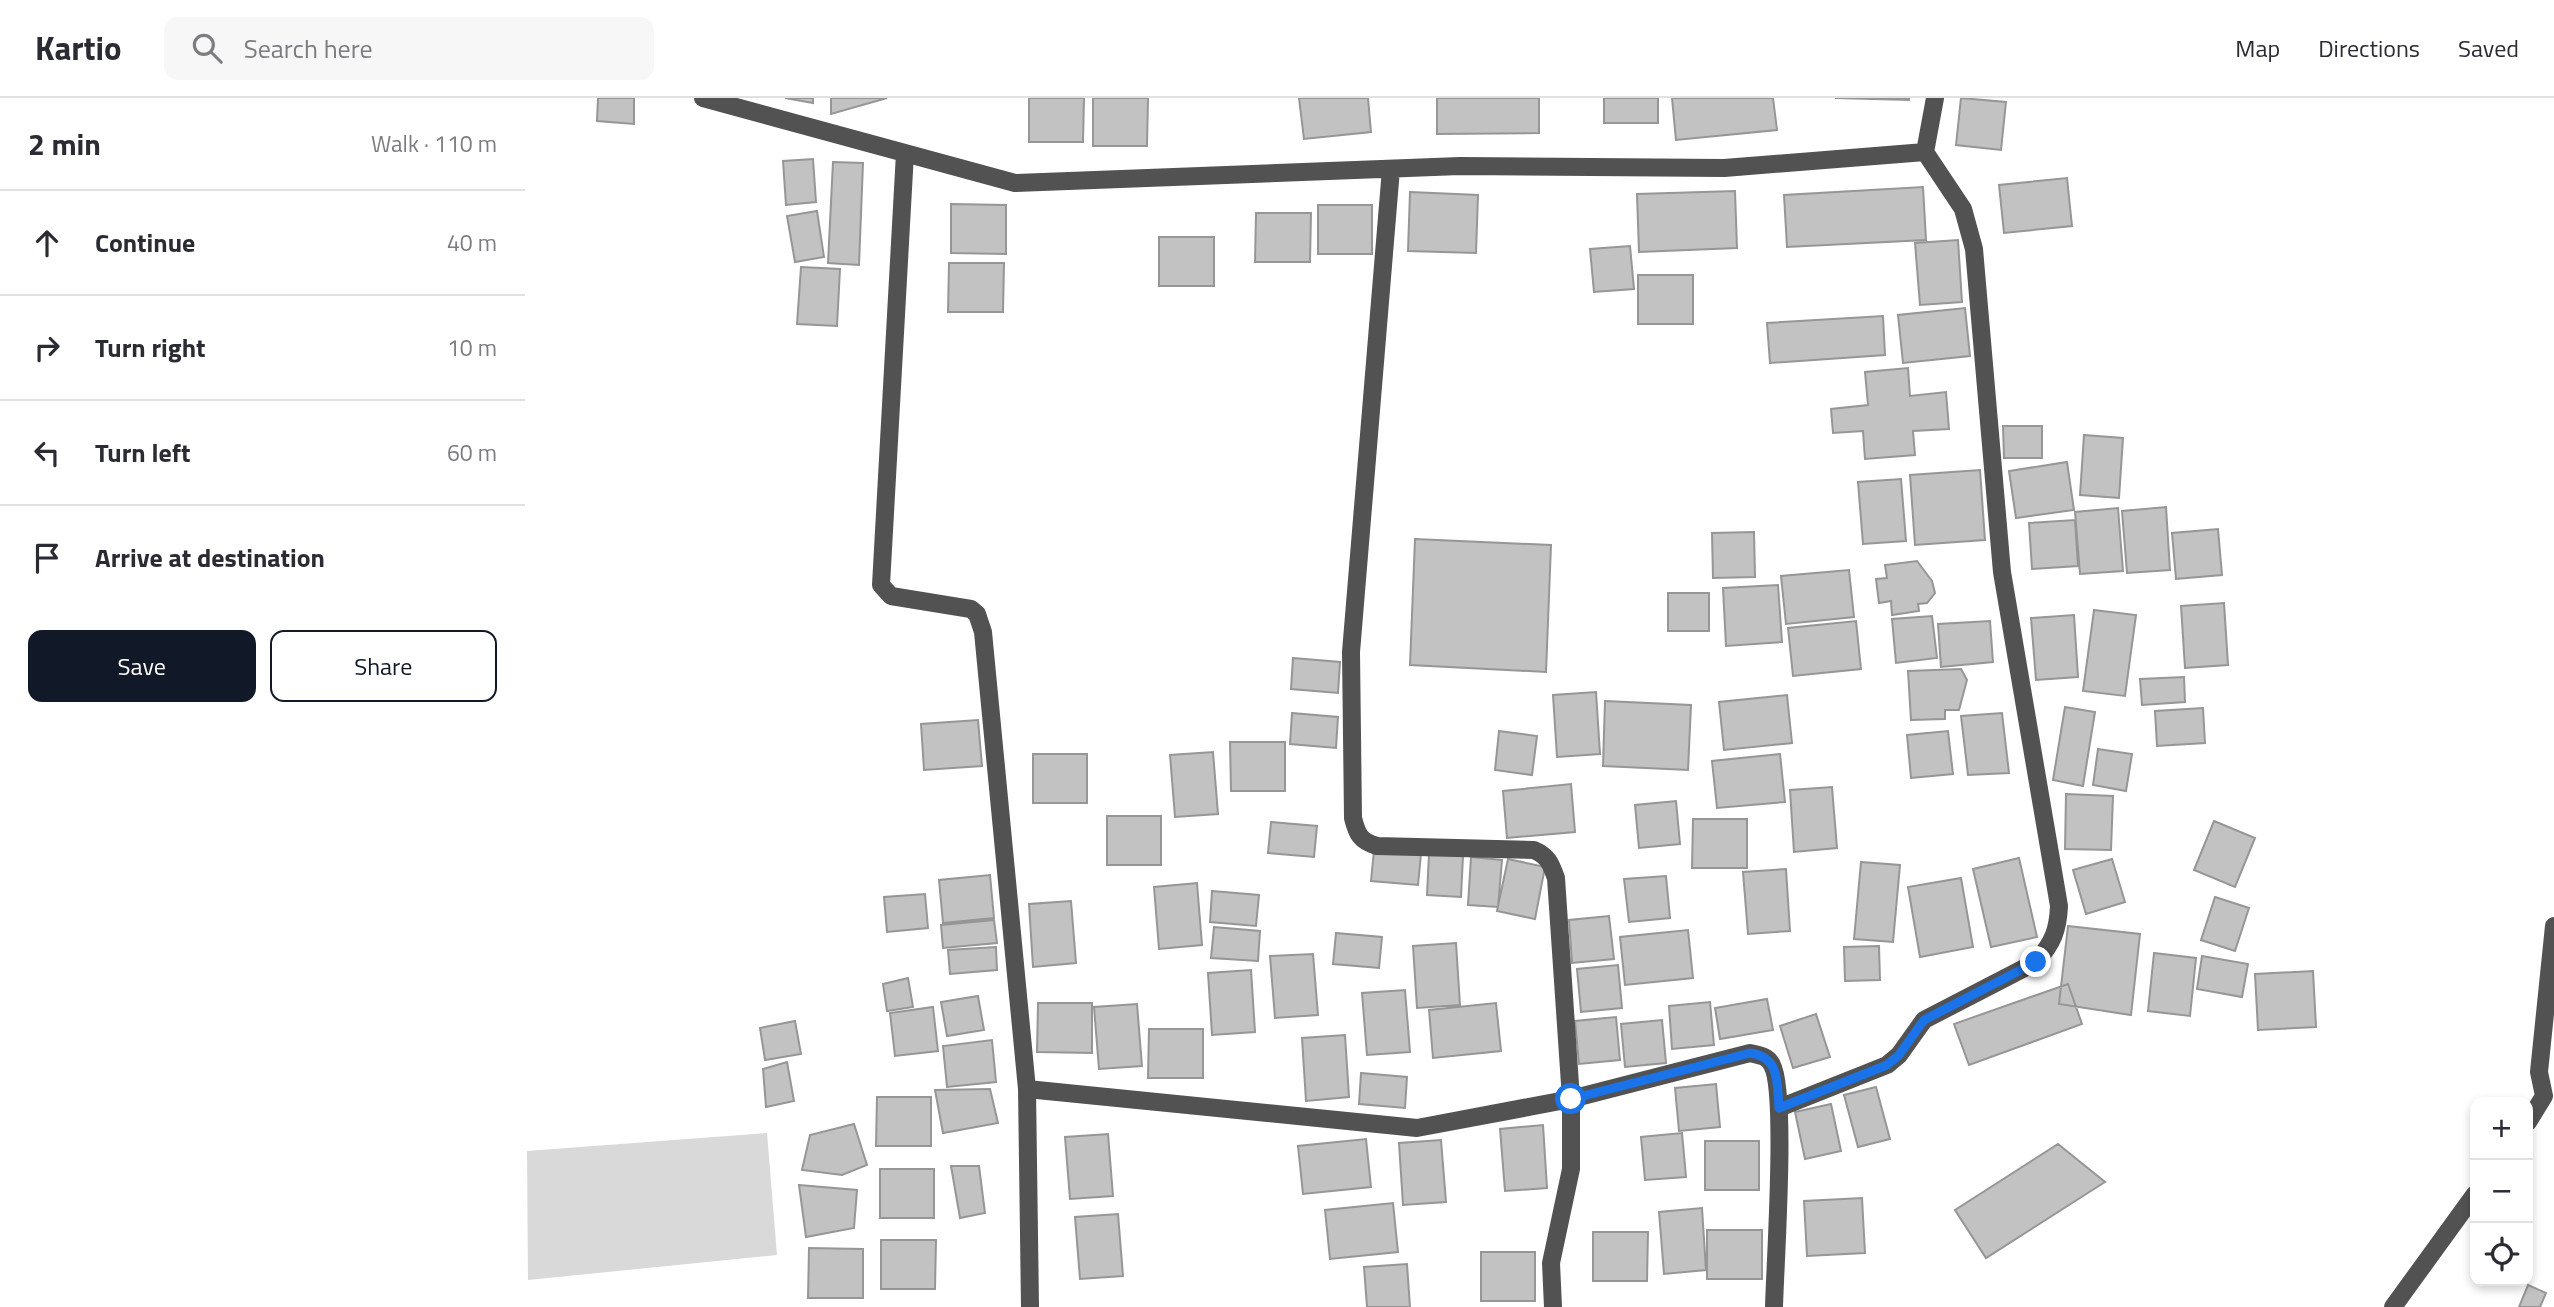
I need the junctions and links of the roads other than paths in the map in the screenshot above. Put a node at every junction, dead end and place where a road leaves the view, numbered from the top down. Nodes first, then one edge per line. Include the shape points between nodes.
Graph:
1 (703, 98) edge
2 (1935, 98) edge
3 (1925, 152) junction
4 (905, 153) junction
5 (1391, 169) junction
6 (2554, 926) edge
7 (1027, 1089) junction
8 (1571, 1099) junction
9 (1779, 1108) junction
10 (2533, 1114) edge
11 (2470, 1201) edge
12 (1030, 1307) edge
13 (1553, 1307) edge
14 (1774, 1307) edge
15 (2393, 1307) edge

1 - 4 street
2 - 3 street
3 - 5 street via 1724,168
3 - 9 street via 1963,209 1975,249 1997,527 2008,616 2059,906 2058,930 2036,962 1924,1020 1887,1065
4 - 5 street via 1015,183
4 - 7 street via 881,585 891,596 971,609 981,622
5 - 8 street via 1351,652 1353,818 1364,842 1377,846 1534,850 1545,855 1556,878
6 - 10 street via 2539,1072 2544,1096
7 - 8 street via 1402,1128
7 - 12 street
8 - 9 street via 1750,1053 1771,1061
8 - 13 street via 1570,1182 1551,1263
9 - 14 street
11 - 15 street

